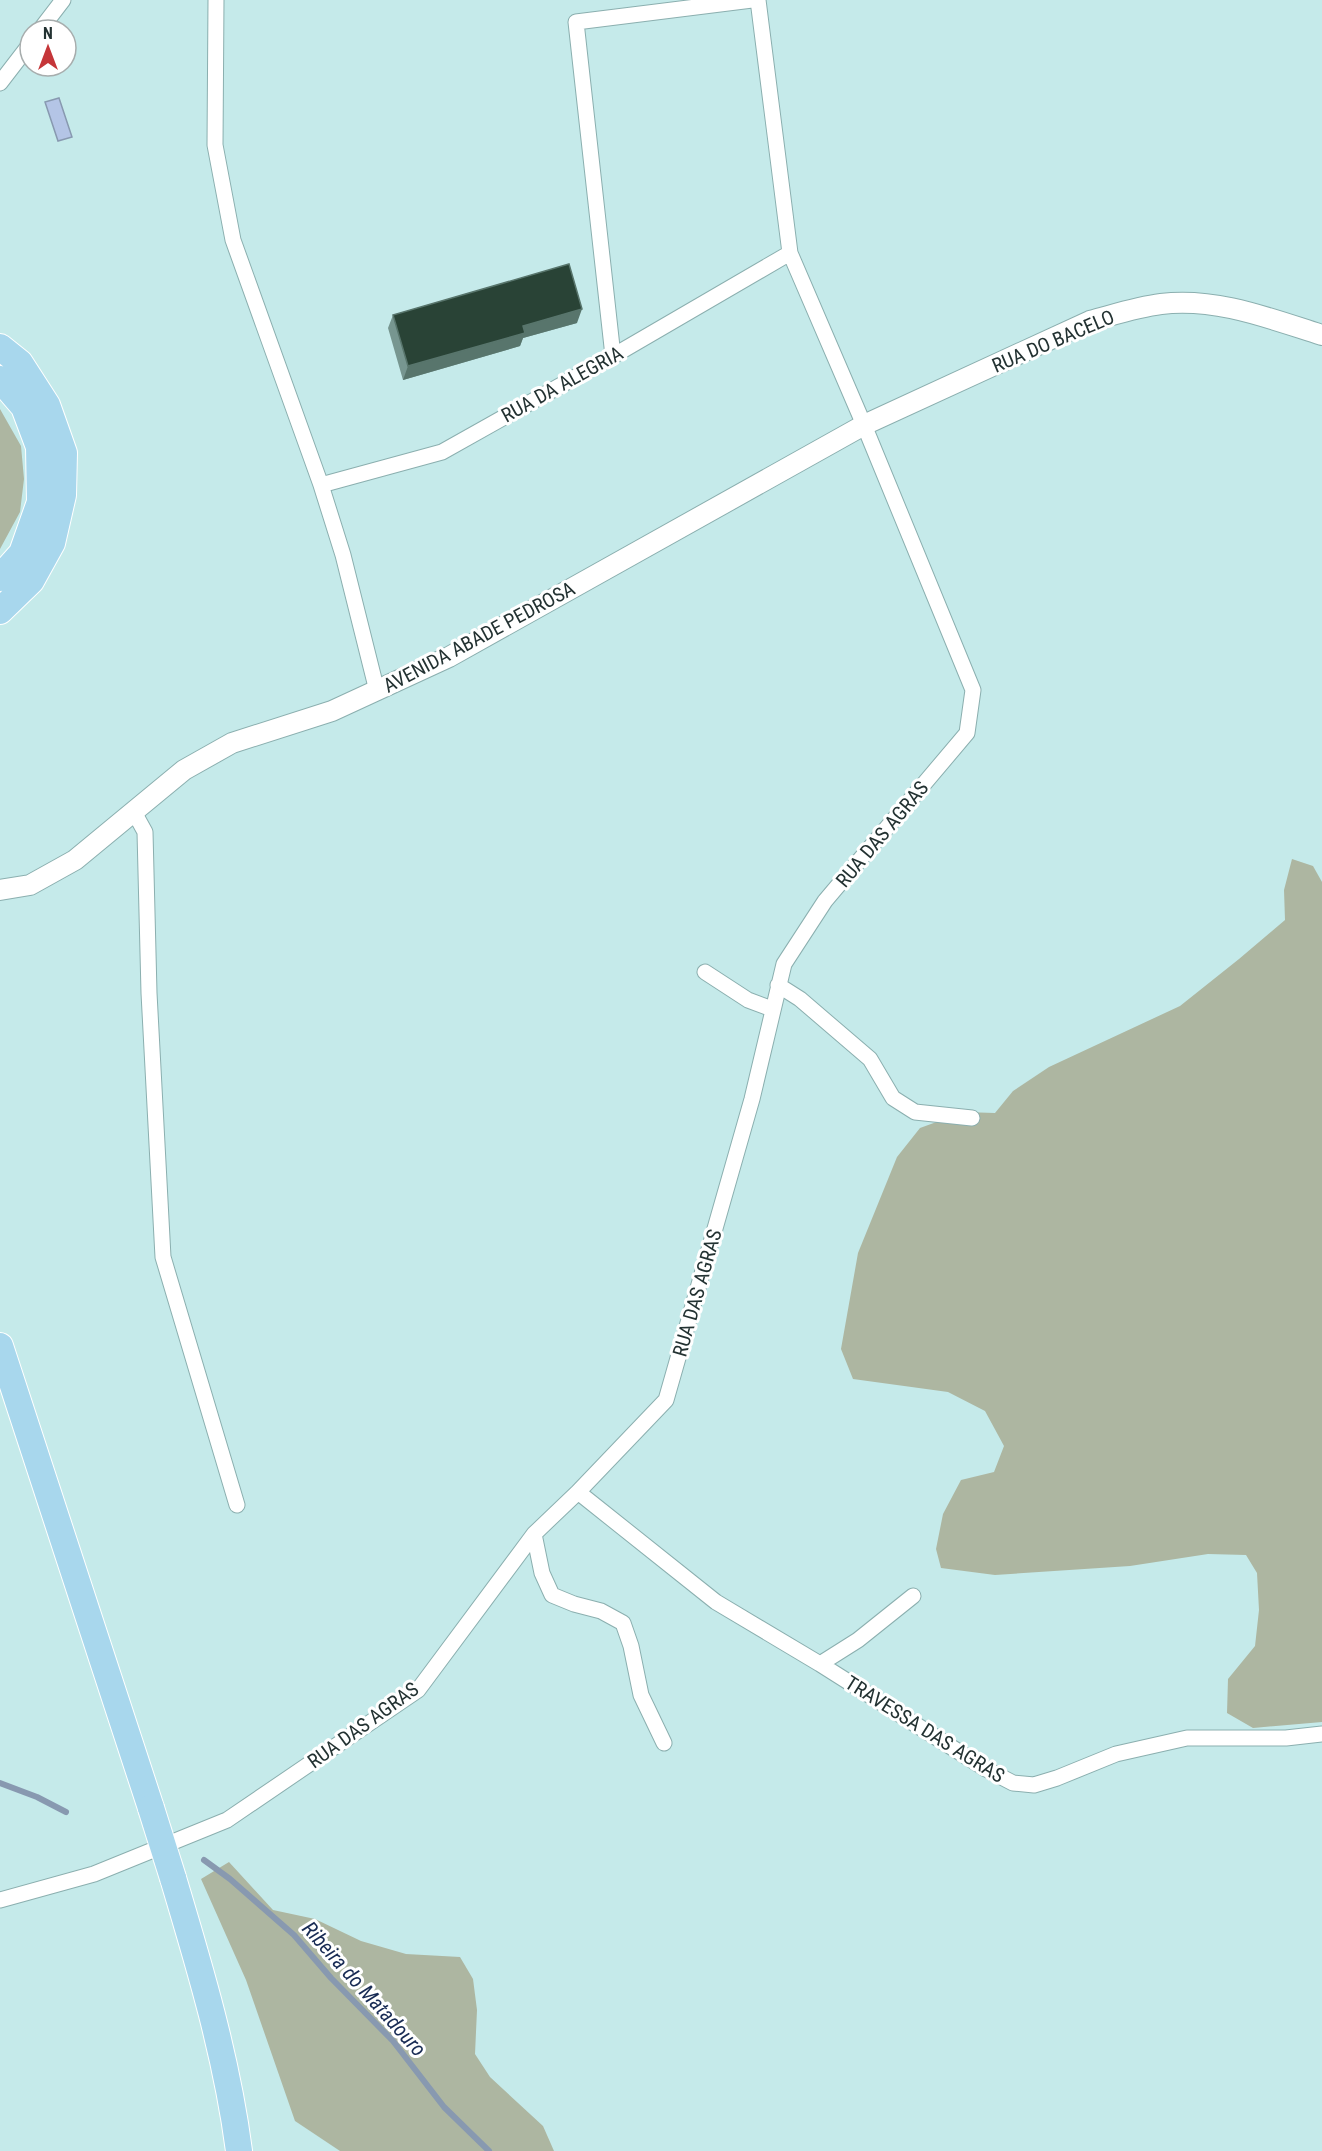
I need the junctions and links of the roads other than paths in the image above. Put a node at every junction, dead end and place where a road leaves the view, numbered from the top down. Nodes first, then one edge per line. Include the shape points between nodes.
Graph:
1 (63, 0) edge
2 (216, 0) edge
3 (752, 0) edge
4 (758, 0) edge
5 (49, 18) edge
6 (18, 60) edge
7 (0, 83) edge
8 (790, 253) junction
9 (1322, 335) edge
10 (0, 347) edge
11 (613, 356) junction
12 (0, 379) edge
13 (864, 425) junction
14 (321, 484) junction
15 (0, 578) edge
16 (0, 611) edge
17 (377, 691) junction
18 (134, 812) junction
19 (0, 890) edge
20 (705, 972) dead end
21 (778, 986) junction
22 (772, 1009) junction
23 (972, 1118) dead end
24 (0, 1346) edge
25 (578, 1492) junction
26 (237, 1505) dead end
27 (534, 1534) junction
28 (913, 1596) dead end
29 (820, 1664) junction
30 (1322, 1734) edge
31 (664, 1743) dead end
32 (0, 1900) edge
33 (239, 2151) edge

1 - 5 street
2 - 14 street via 215,145 232,240
3 - 11 street via 576,22
4 - 8 street, RUA DAS AGRAS
6 - 7 street
8 - 11 street, RUA DA ALEGRIA
8 - 13 street, RUA DAS AGRAS
9 - 13 street, RUA DO BACELO via 1248,312 1205,304 1162,303 1090,321
10 - 16 main road via 20,363 47,405 64,453 63,495 52,543 32,581
11 - 14 street, RUA DA ALEGRIA via 442,452
12 - 15 main road via 24,407 39,447 40,502 22,554
13 - 17 street, AVENIDA ABADE PEDROSA via 449,657
13 - 21 street, RUA DAS AGRAS via 973,690 966,733 825,901 784,964
14 - 17 street
17 - 18 street, AVENIDA ABADE PEDROSA via 332,711 232,743 184,770
18 - 19 street, AVENIDA ABADE PEDROSA via 75,860 30,885
18 - 26 street via 145,832 163,1257
20 - 22 street via 748,1000
21 - 22 street, RUA DAS AGRAS
21 - 23 street via 800,999 870,1059 893,1098 915,1112
22 - 25 street, RUA DAS AGRAS via 752,1099 666,1400
24 - 33 main road, bridge via 206,1988 233,2106
25 - 27 street, RUA DAS AGRAS
25 - 29 street, TRAVESSA DAS AGRAS via 716,1602
27 - 31 street via 542,1573 552,1595 601,1611 623,1623 641,1695
27 - 32 street, RUA DAS AGRAS via 418,1690 226,1820 94,1874
28 - 29 street via 858,1641
29 - 30 street, TRAVESSA DAS AGRAS via 1013,1783 1034,1785 1116,1754 1187,1738

